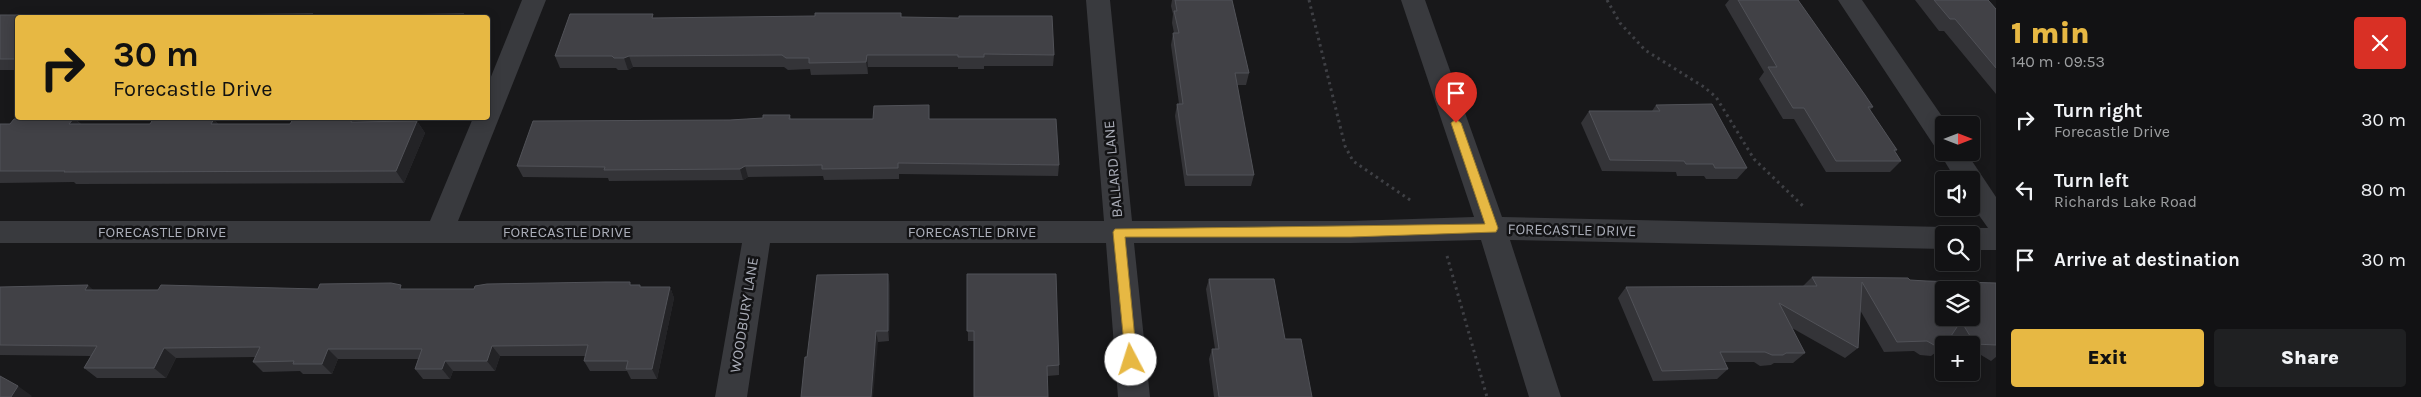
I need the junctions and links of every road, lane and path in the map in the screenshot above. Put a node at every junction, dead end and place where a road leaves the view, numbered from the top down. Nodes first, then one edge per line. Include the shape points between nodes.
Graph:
1 (534, 0) edge
2 (1098, 0) edge
3 (1309, 0) edge
4 (1414, 0) edge
5 (1607, 0) edge
6 (1850, 0) edge
7 (490, 109) edge
8 (485, 120) edge
9 (1935, 127) edge
10 (1980, 195) edge
11 (1808, 211) dead end
12 (1996, 219) edge
13 (1492, 228) junction
14 (1440, 230) junction
15 (0, 232) edge
16 (439, 232) junction
17 (758, 232) junction
18 (1119, 232) junction
19 (1935, 238) edge
20 (1980, 239) edge
21 (1996, 239) edge
22 (731, 397) edge
23 (1134, 397) edge
24 (1487, 397) edge
25 (1545, 397) edge

1 - 7 street
2 - 18 street, BALLARD LANE
3 - 14 path via 1345,146 1353,161 1429,213
4 - 13 street
5 - 11 path via 1637,45 1658,61 1707,88 1724,106 1754,160
6 - 9 street
8 - 16 street
10 - 12 street
13 - 14 street, FORECASTLE DRIVE
13 - 19 street, FORECASTLE DRIVE
13 - 25 street
14 - 18 street, FORECASTLE DRIVE
14 - 24 path
15 - 16 street, FORECASTLE DRIVE
16 - 17 street, FORECASTLE DRIVE
17 - 18 street, FORECASTLE DRIVE
17 - 22 street, WOODBURY LANE
18 - 23 street, BALLARD LANE
20 - 21 street

